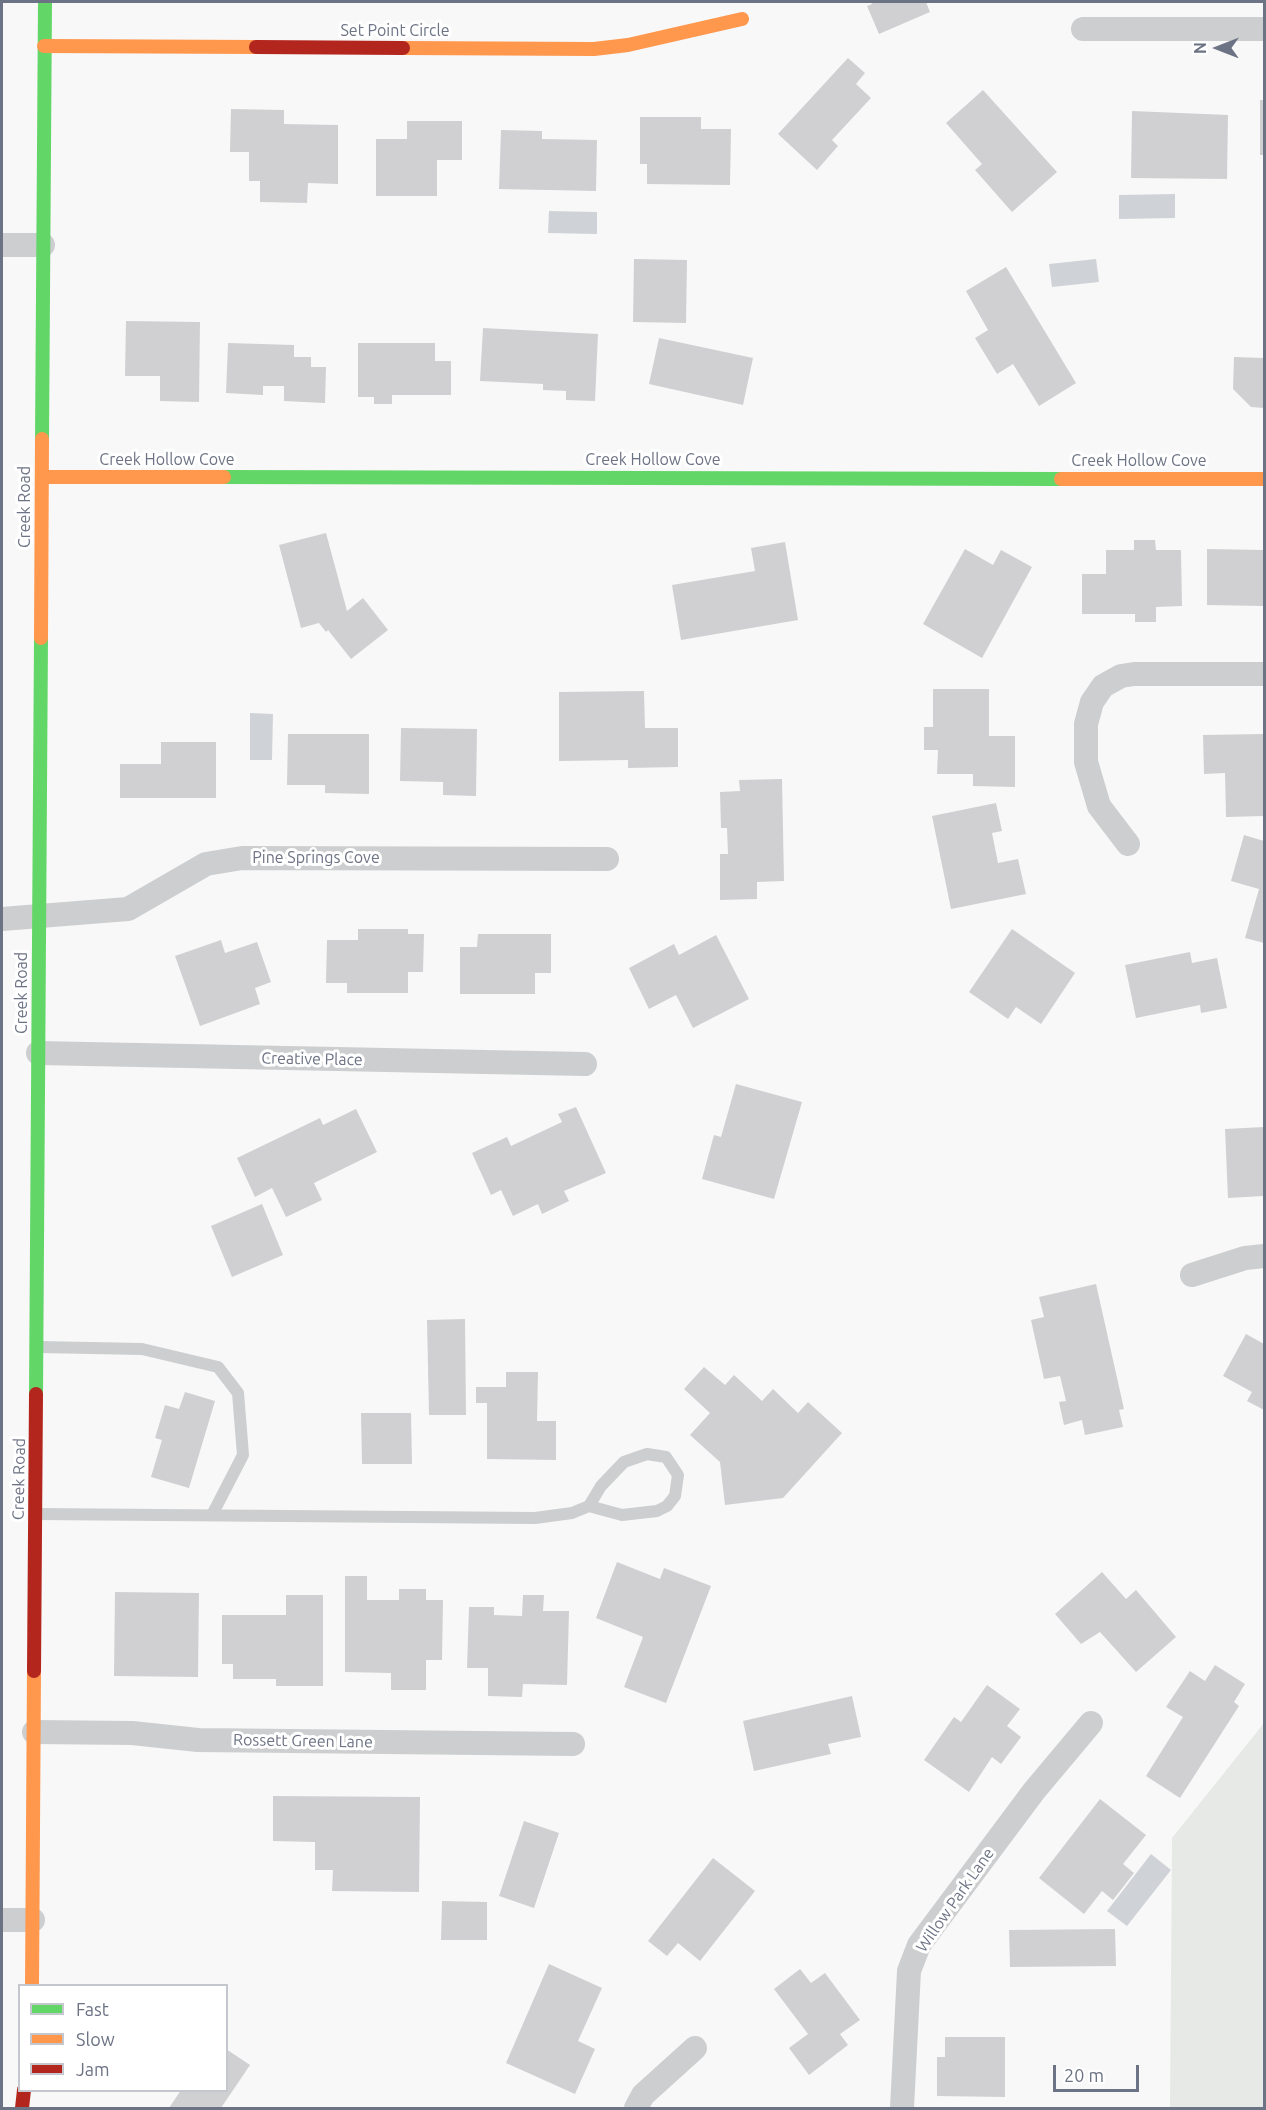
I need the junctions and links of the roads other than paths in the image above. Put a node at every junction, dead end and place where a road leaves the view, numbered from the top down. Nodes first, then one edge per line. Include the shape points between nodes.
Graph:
1 (45, 2) edge
2 (742, 19) dead end
3 (1083, 29) dead end
4 (1264, 29) edge
5 (44, 46) junction
6 (2, 245) edge
7 (43, 245) junction
8 (42, 477) junction
9 (1264, 478) edge
10 (1264, 674) edge
11 (1128, 844) dead end
12 (607, 859) dead end
13 (39, 918) junction
14 (2, 919) edge
15 (38, 1053) junction
16 (585, 1064) dead end
17 (1264, 1256) edge
18 (1192, 1275) dead end
19 (36, 1347) junction
20 (589, 1506) junction
21 (35, 1514) junction
22 (212, 1515) junction
23 (1091, 1723) dead end
24 (34, 1732) junction
25 (573, 1744) dead end
26 (2, 1920) edge
27 (33, 1920) junction
28 (32, 1984) edge
29 (695, 2048) dead end
30 (24, 2092) edge
31 (22, 2109) edge
32 (636, 2109) edge
33 (902, 2109) edge

1 - 5 street, Creek Road
2 - 5 street, Set Point Circle via 594,49
3 - 4 street
5 - 7 street, Creek Road
6 - 7 street
7 - 8 street, Creek Road
8 - 9 street, Creek Hollow Cove
8 - 13 street, Creek Road
10 - 11 street via 1134,674 1121,676 1103,687 1092,702 1086,724 1086,762 1099,806
12 - 13 street, Pine Springs Cove via 242,858 206,864 128,909
13 - 14 street, Pine Springs Cove
13 - 15 street, Creek Road
15 - 16 street, Creative Place
15 - 19 street, Creek Road
17 - 18 street
19 - 21 street, Creek Road
19 - 22 lane via 142,1349 218,1367 238,1393 243,1455
20 - 20 lane via 612,1474 635,1457 666,1456 678,1475 675,1496 657,1511 622,1515
20 - 22 lane via 572,1513 535,1518
21 - 22 lane
21 - 24 street, Creek Road
23 - 33 street, Willow Park Lane via 1034,1791 919,1945 908,1982
24 - 25 street, Rossett Green Lane via 132,1732 198,1740
24 - 27 street, Creek Road
26 - 27 street
27 - 28 street, Creek Road
29 - 32 street via 643,2095
30 - 31 street

